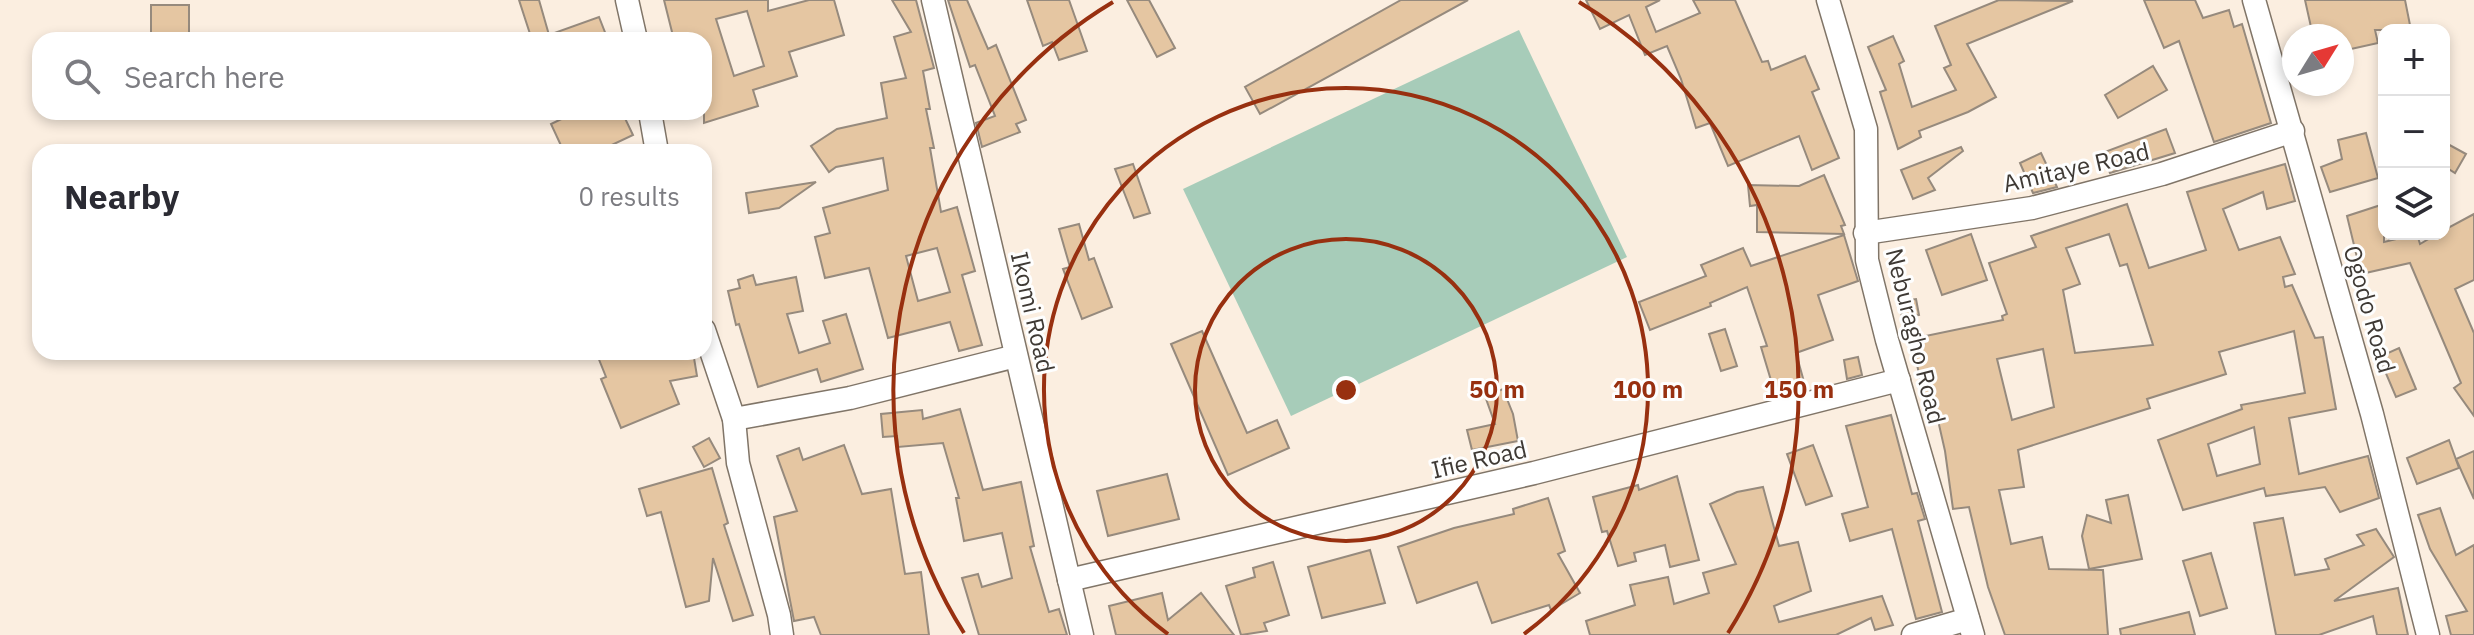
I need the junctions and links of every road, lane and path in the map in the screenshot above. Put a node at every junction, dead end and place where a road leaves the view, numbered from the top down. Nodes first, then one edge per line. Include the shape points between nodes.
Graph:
1 (627, 0) edge
2 (933, 0) edge
3 (1828, 0) edge
4 (2254, 0) edge
5 (634, 32) edge
6 (651, 120) edge
7 (2293, 131) junction
8 (656, 144) edge
9 (1865, 233) junction
10 (712, 354) edge
11 (1016, 356) junction
12 (1899, 380) junction
13 (734, 419) junction
14 (1069, 580) junction
15 (1970, 627) edge
16 (782, 635) edge
17 (1082, 635) edge
18 (1913, 635) edge
19 (2428, 635) edge

1 - 5 street
2 - 11 street, Ikomi Road
3 - 9 street, Neburagho Road via 1866,129
4 - 7 street, Ogodo Road
6 - 8 street
7 - 9 street, Amitaye Road via 2162,174 2032,208
7 - 19 street, Ogodo Road
9 - 12 street, Neburagho Road via 1867,260
10 - 13 street
11 - 13 street via 850,398
11 - 14 street, Ikomi Road
12 - 14 street, Ifie Road via 1534,473
12 - 15 street, Neburagho Road
13 - 16 street via 738,463
14 - 17 street, Ikomi Road
15 - 18 street

